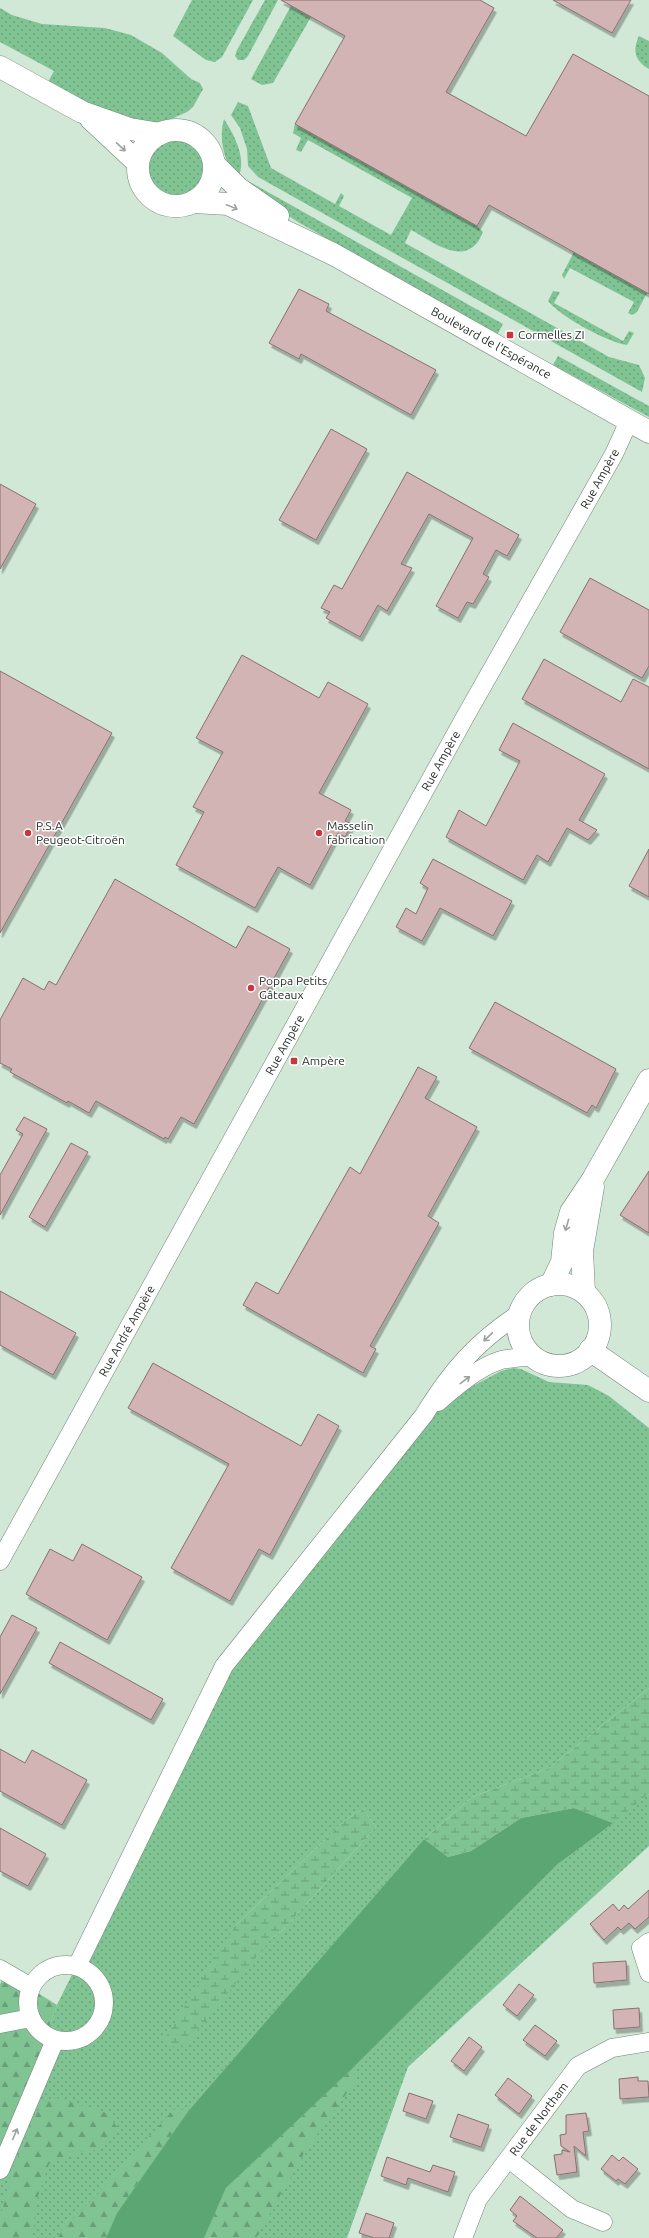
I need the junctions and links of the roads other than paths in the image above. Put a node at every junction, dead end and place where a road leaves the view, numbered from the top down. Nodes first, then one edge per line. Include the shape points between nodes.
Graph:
1 (0, 67) edge
2 (82, 112) junction
3 (160, 134) junction
4 (138, 163) junction
5 (214, 164) junction
6 (194, 202) junction
7 (333, 254) junction
8 (629, 421) junction
9 (649, 432) edge
10 (649, 1080) edge
11 (254, 1102) joint
12 (593, 1180) junction
13 (551, 1284) junction
14 (584, 1292) junction
15 (519, 1314) junction
16 (590, 1350) junction
17 (533, 1356) junction
18 (649, 1391) edge
19 (424, 1415) junction
20 (0, 1561) edge
21 (649, 1942) edge
22 (77, 1966) junction
23 (0, 1969) edge
24 (649, 1973) edge
25 (31, 1987) junction
26 (31, 2018) junction
27 (0, 2024) edge
28 (55, 2040) junction
29 (649, 2042) edge
30 (509, 2159) junction
31 (0, 2170) edge
32 (604, 2222) dead end
33 (463, 2238) edge

1 - 2 street, Boulevard de l'Espérance
2 - 3 street, Boulevard de l'Espérance via 130,129
2 -> 4 street, Boulevard de l'Espérance
3 - 4 street, Boulevard de l'Espérance via 145,146
3 - 5 street, Boulevard de l'Espérance via 174,130 196,136 205,143
4 - 6 street, Boulevard de l'Espérance via 142,186 154,199 172,206
5 - 6 street via 210,186
5 - 7 street, Boulevard de l'Espérance via 238,188
6 -> 7 street, Boulevard de l'Espérance via 228,204
7 - 8 street, Boulevard de l'Espérance
8 - 9 street, Boulevard de l'Espérance
8 - 11 street, Rue Ampère via 614,454
10 - 12 street
11 - 20 street, Rue André Ampère
12 -> 13 street via 567,1222 562,1262
12 - 14 street via 582,1252
13 - 14 street via 568,1285
13 - 15 street via 533,1293
14 - 16 street via 599,1318 599,1333
15 - 17 street via 519,1334 524,1346
15 -> 19 street via 499,1326 468,1355 444,1381
16 - 17 street via 576,1362 560,1365 549,1364
16 - 18 street
19 -> 17 street via 466,1379 489,1365 502,1360
19 - 22 street via 224,1666
21 - 24 street via 641,1948
22 - 25 street via 63,1965 50,1968 36,1979
22 - 28 street via 95,1978 104,1998 104,2009 95,2028 86,2035 76,2040
23 - 25 street
25 - 26 street via 28,2008
26 - 27 street
26 - 28 street via 37,2028
31 -> 28 street
29 - 30 street, Rue de Northam via 612,2048 578,2066
30 - 32 street via 572,2209
30 - 33 street, Rue de Northam via 478,2199

